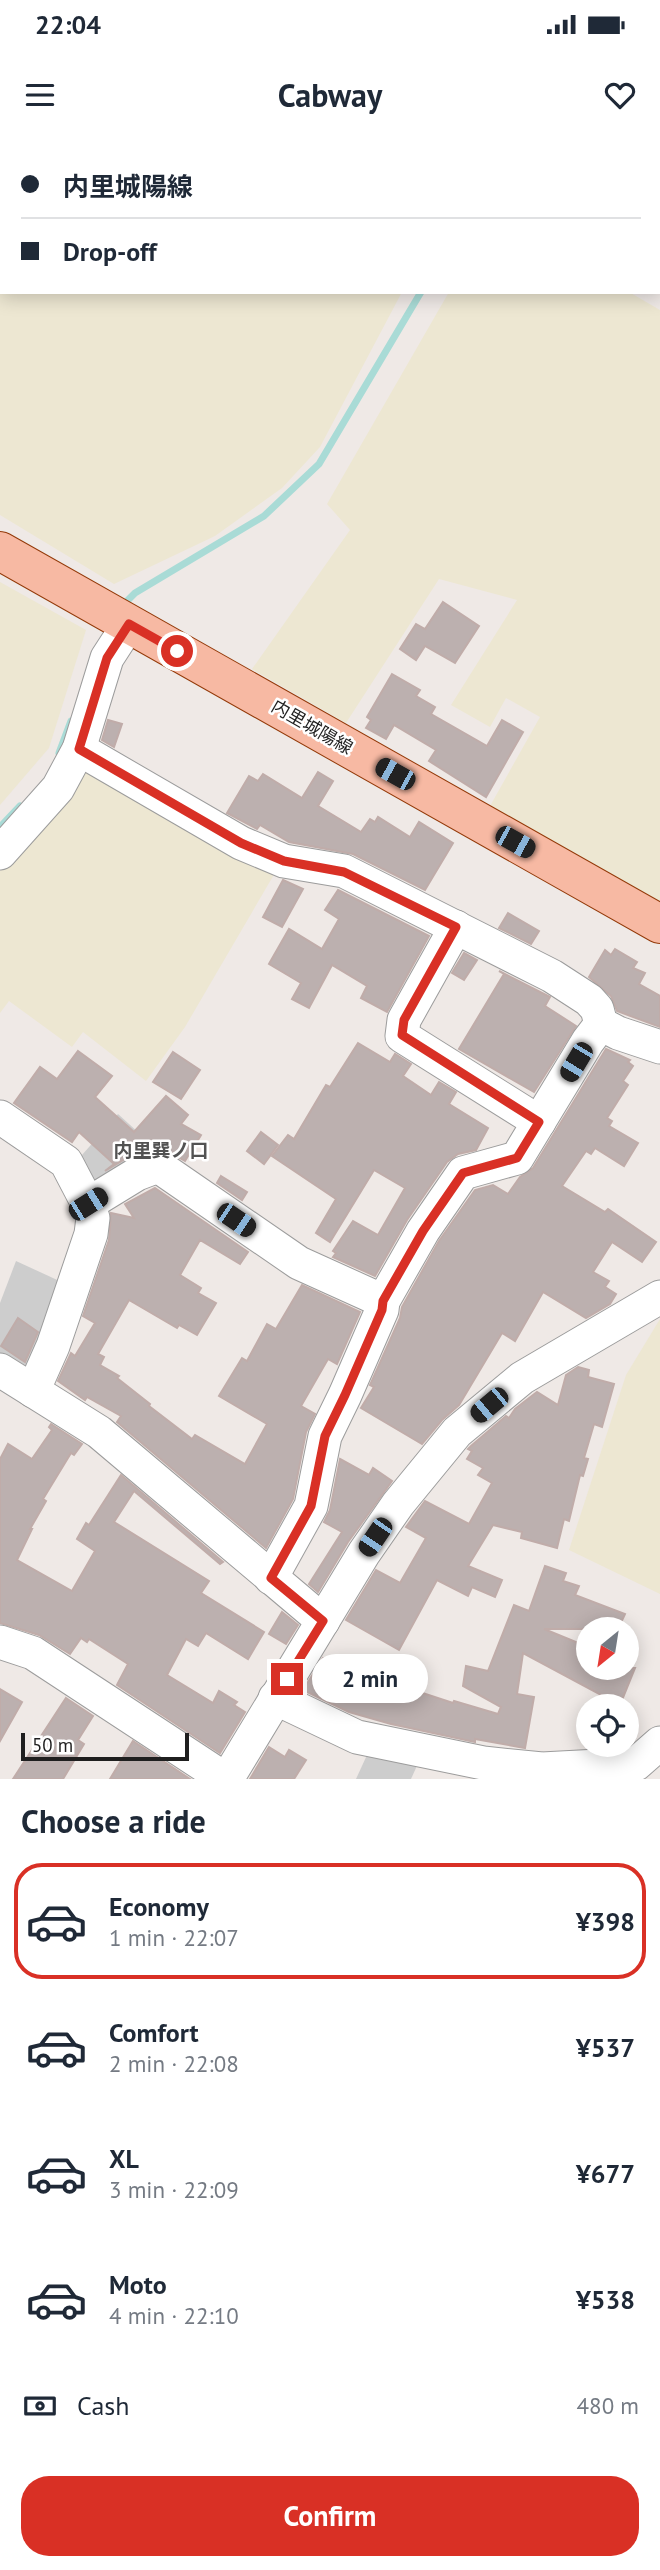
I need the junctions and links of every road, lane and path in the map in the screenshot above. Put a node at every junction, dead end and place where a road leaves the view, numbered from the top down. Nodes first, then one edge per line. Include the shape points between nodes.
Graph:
1 (0, 551) edge
2 (129, 624) junction
3 (79, 749) junction
4 (0, 853) edge
5 (660, 924) edge
6 (456, 927) junction
7 (601, 1024) junction
8 (660, 1047) edge
9 (0, 1117) edge
10 (539, 1122) junction
11 (88, 1204) junction
12 (660, 1297) edge
13 (383, 1301) junction
14 (0, 1370) edge
15 (33, 1391) junction
16 (271, 1578) junction
17 (323, 1621) junction
18 (0, 1642) edge
19 (275, 1698) junction
20 (660, 1743) edge
21 (465, 1769) edge
22 (226, 1779) edge

1 - 2 main road, 内里城陽線
2 - 3 street via 107,658
2 - 5 main road, 内里城陽線
3 - 4 street via 58,788
3 - 6 street via 241,843 284,861 344,872
6 - 7 street via 574,989 597,1009
6 - 10 street via 404,1020 402,1035
7 - 8 street
7 - 10 street
9 - 11 street via 66,1162
10 - 13 street via 517,1158 463,1173
11 - 13 street via 158,1166 299,1263
11 - 15 street via 93,1218 91,1234
12 - 17 street via 522,1378 457,1432 398,1504
13 - 16 street via 325,1436 311,1506
14 - 15 street
15 - 16 street via 99,1432
16 - 17 street
17 - 19 street
18 - 22 street via 33,1653
19 - 21 street via 357,1737
19 - 22 street
20 - 21 street via 636,1764 542,1769 483,1763

